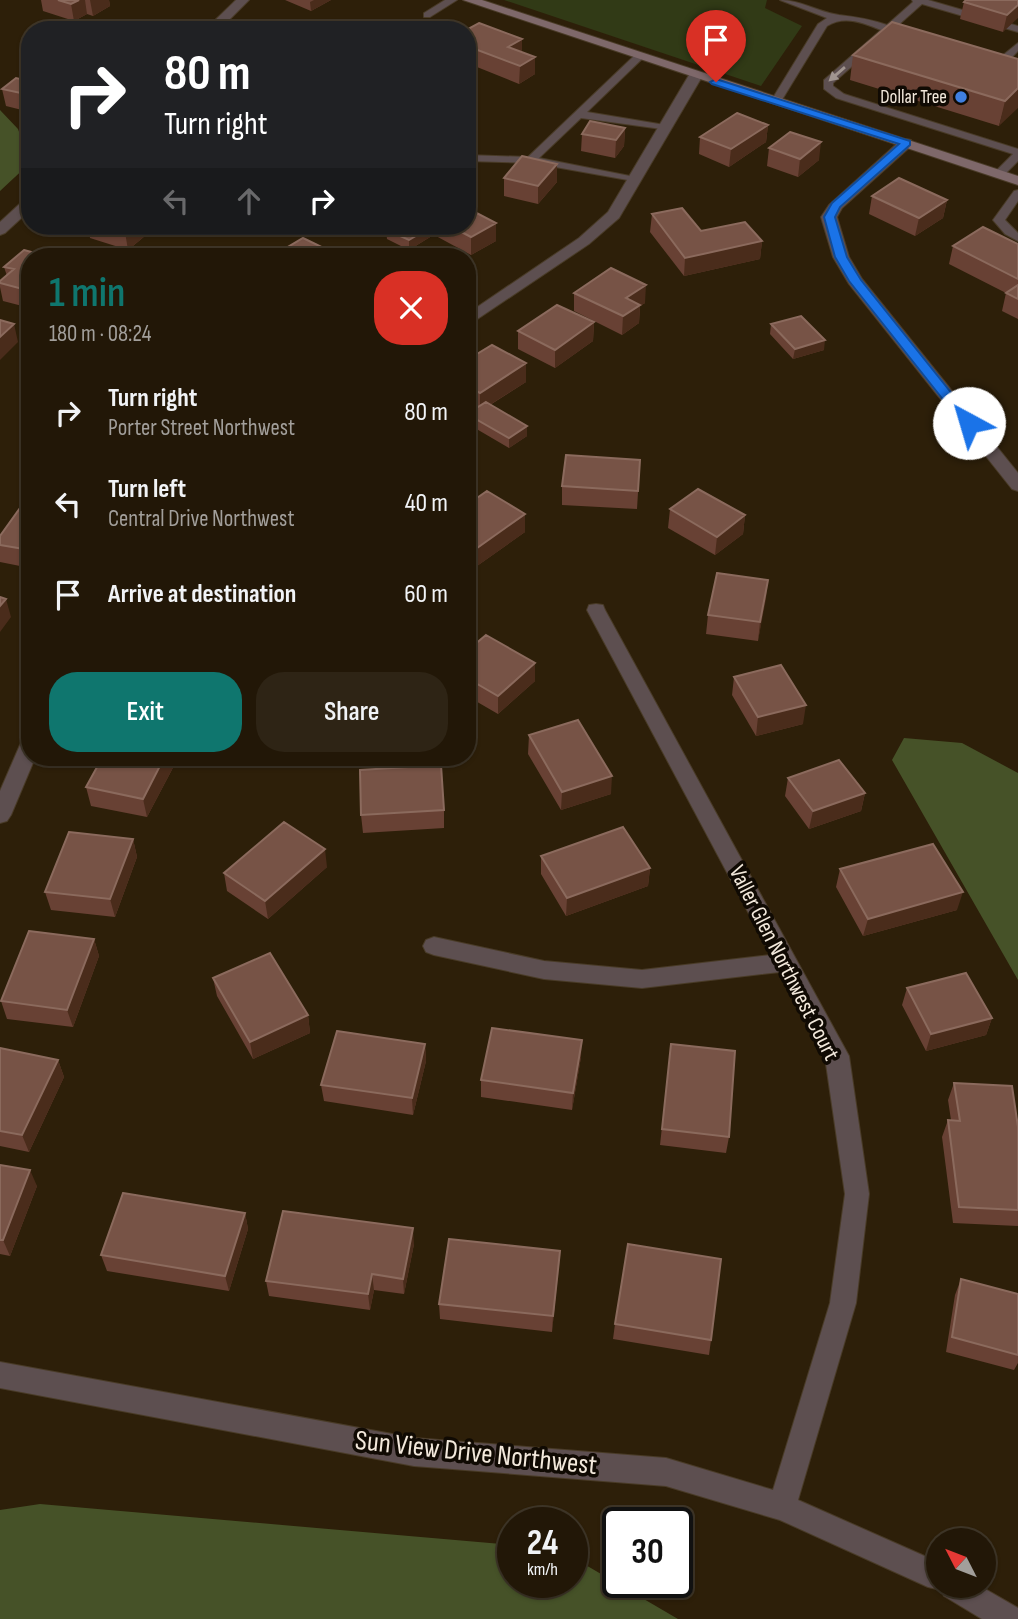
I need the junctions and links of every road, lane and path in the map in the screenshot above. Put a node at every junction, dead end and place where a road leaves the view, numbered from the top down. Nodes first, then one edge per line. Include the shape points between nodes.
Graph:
1 (243, 0) edge
2 (452, 0) edge
3 (469, 0) edge
4 (785, 0) edge
5 (919, 0) edge
6 (427, 15) dead end
7 (835, 17) junction
8 (221, 21) edge
9 (889, 29) junction
10 (1018, 29) edge
11 (901, 33) edge
12 (1018, 46) edge
13 (639, 57) junction
14 (988, 59) edge
15 (1001, 62) junction
16 (1018, 67) edge
17 (696, 75) junction
18 (776, 101) junction
19 (578, 114) junction
20 (665, 128) junction
21 (906, 143) junction
22 (1018, 153) edge
23 (476, 158) edge
24 (531, 160) junction
25 (999, 174) junction
26 (635, 180) junction
27 (1018, 181) edge
28 (1018, 193) edge
29 (21, 210) edge
30 (0, 230) edge
31 (1018, 237) edge
32 (476, 315) edge
33 (1018, 485) edge
34 (596, 610) dead end
35 (21, 766) edge
36 (0, 816) edge
37 (433, 946) dead end
38 (786, 962) junction
39 (0, 1376) edge
40 (782, 1507) junction
41 (926, 1572) edge
42 (974, 1598) edge
43 (1009, 1619) edge

1 - 8 street
2 - 6 lane
3 - 13 street
4 - 7 lane
5 - 9 lane
5 - 10 lane
7 - 9 lane
7 - 18 lane via 823,24
9 - 11 lane
9 -> 22 lane via 828,82 831,91
12 - 15 lane
13 - 17 street
13 - 19 lane
14 - 15 lane
15 - 16 lane
17 - 18 street
17 - 20 street
18 - 21 street
19 - 20 lane
19 - 24 lane
20 - 26 street
21 - 25 street
21 - 33 street via 836,205 829,217 841,257 855,281
22 - 25 lane
23 - 24 lane
24 - 26 lane
25 - 27 street
26 - 32 street via 614,215 584,242
28 - 31 lane via 999,220
29 - 30 street
34 - 38 street, Valler Glen Northwest Court
35 - 36 street
37 - 38 street via 544,970 642,979
38 - 40 street, Valler Glen Northwest Court via 837,1056 857,1194 843,1303
39 - 40 street, Sun View Drive Northwest via 414,1452 666,1472
40 - 41 street, Sun View Drive Northwest
42 - 43 street

